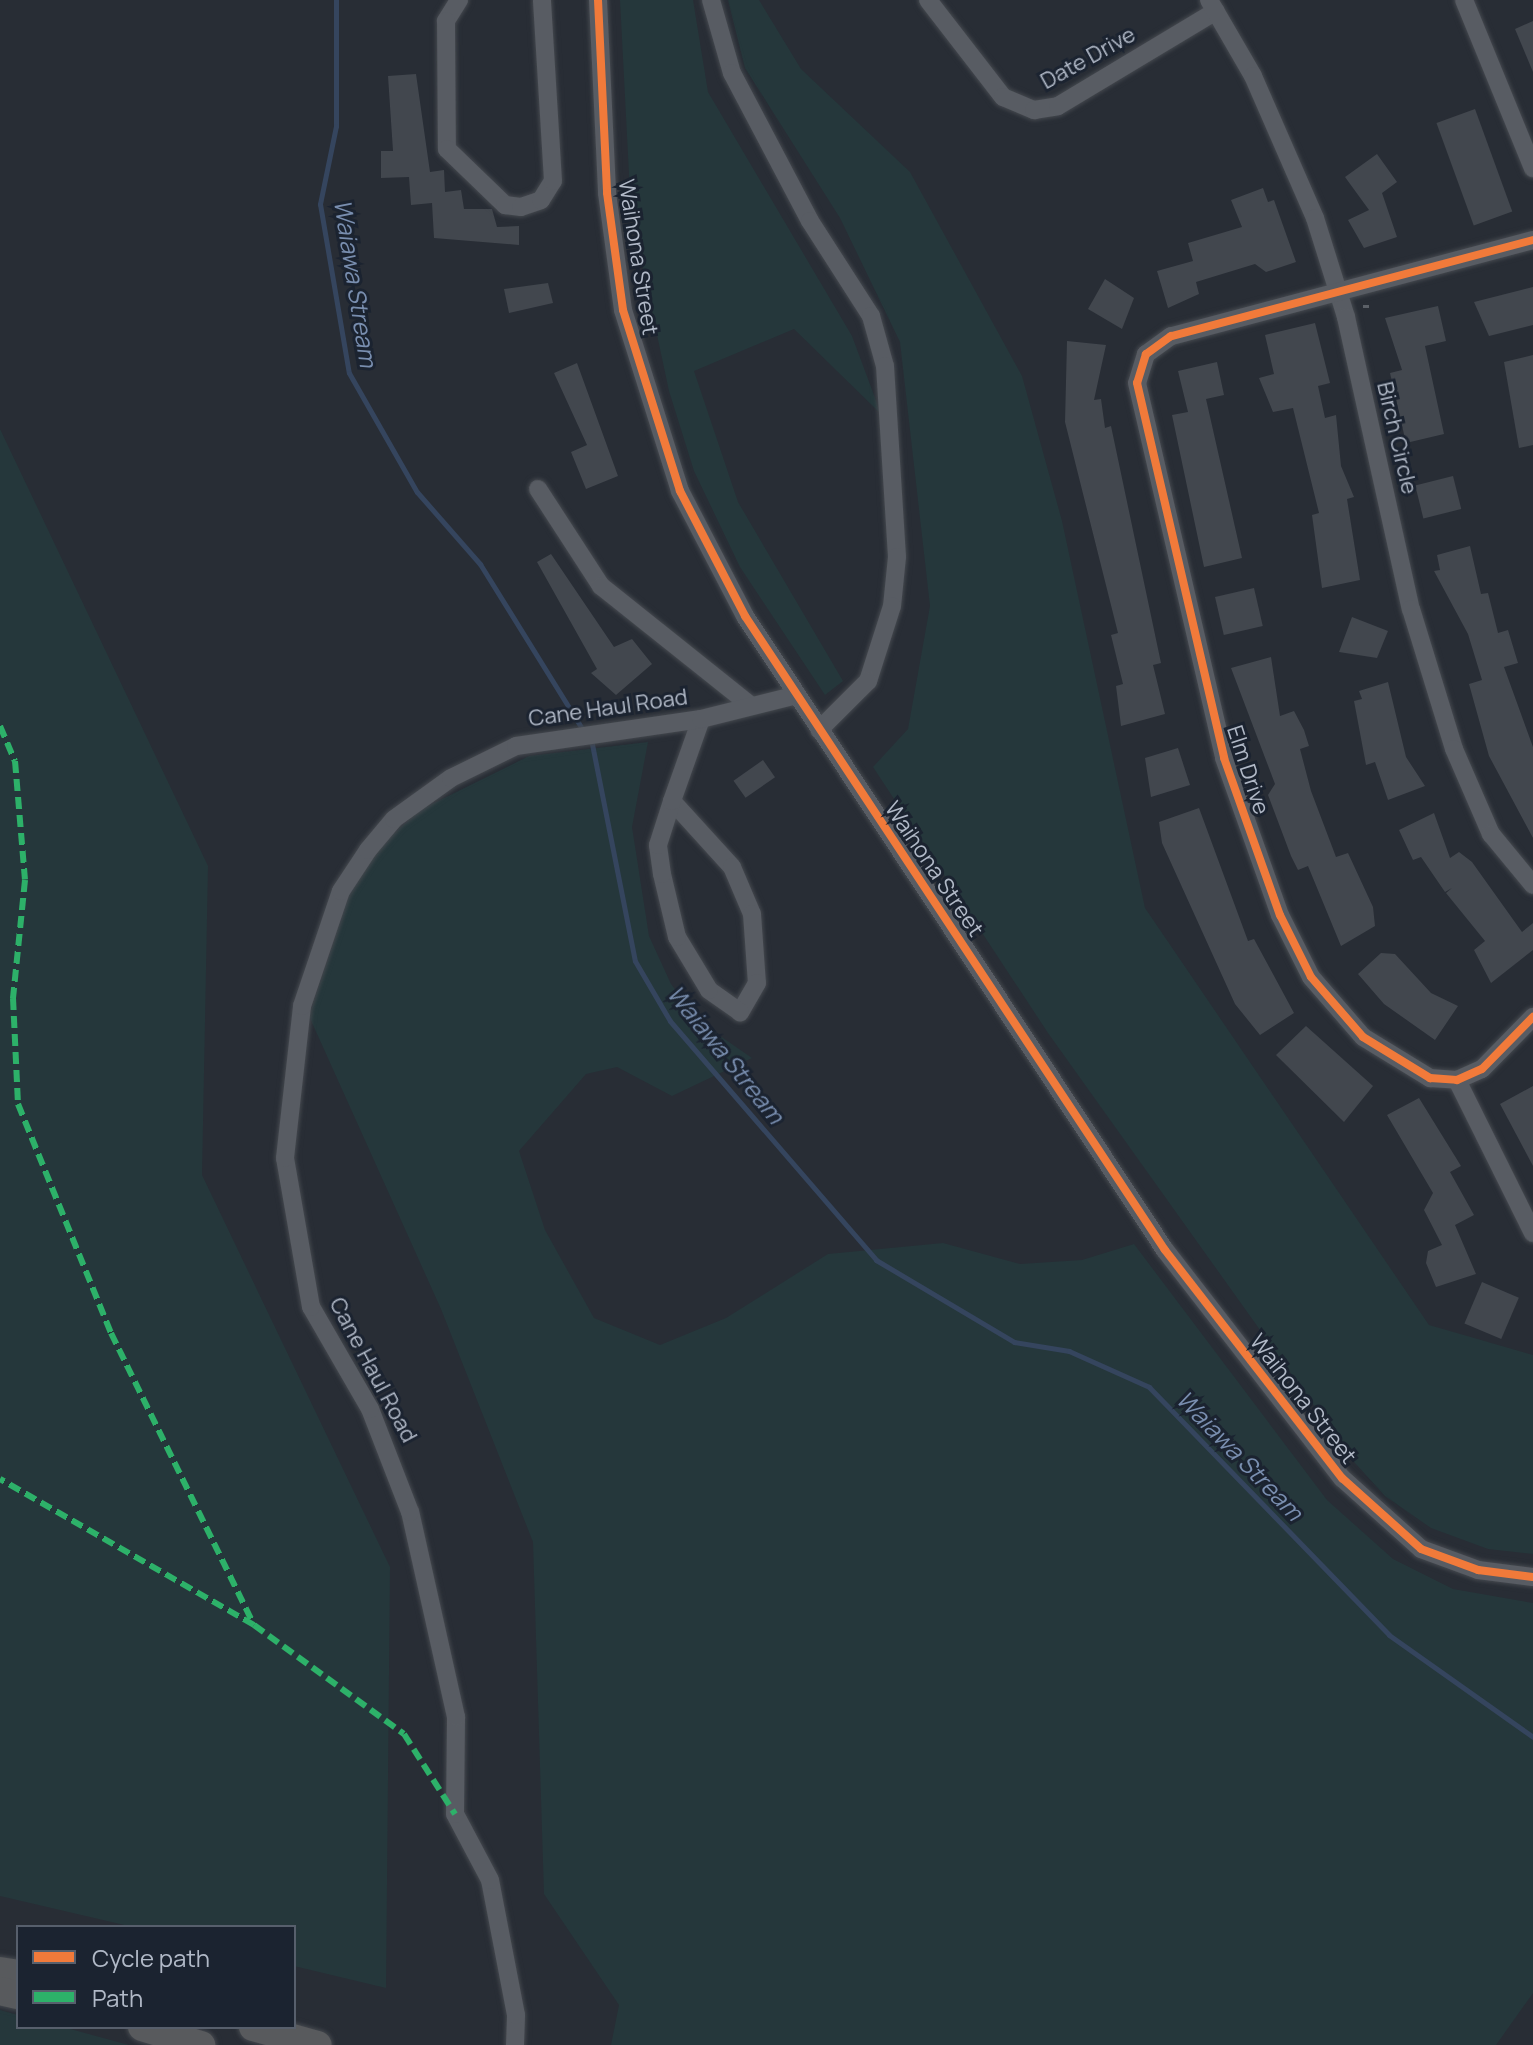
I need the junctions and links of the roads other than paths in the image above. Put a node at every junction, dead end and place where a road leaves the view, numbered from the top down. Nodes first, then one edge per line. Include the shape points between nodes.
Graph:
1 (459, 0) edge
2 (542, 0) edge
3 (598, 0) edge
4 (711, 0) edge
5 (928, 0) edge
6 (1464, 0) edge
7 (1212, 6) edge
8 (1533, 168) edge
9 (1533, 240) edge
10 (1339, 291) junction
11 (538, 489) dead end
12 (797, 695) junction
13 (750, 705) junction
14 (701, 719) junction
15 (819, 730) junction
16 (672, 801) junction
17 (1533, 885) edge
18 (1533, 1017) edge
19 (1457, 1080) junction
20 (1533, 1233) edge
21 (1533, 1577) edge
22 (149, 2029) edge
23 (260, 2029) edge
24 (201, 2045) edge
25 (318, 2045) edge
26 (515, 2045) edge

1 - 2 street via 446,21 447,149 505,205 521,207 541,200 553,181 556,155
3 - 12 street, Waihona Street via 612,236 645,391 714,561
4 - 15 street via 732,73 810,221 871,316 885,366 897,557 892,606 868,681
5 - 7 street, Date Drive via 1003,97 1034,110 1058,106
6 - 8 street
7 - 10 street, Birch Circle via 1289,154
9 - 10 street, Elm Drive
10 - 17 street, Birch Circle via 1431,681 1474,802
10 - 19 street, Elm Drive via 1159,342 1140,366 1137,400 1211,712 1290,937 1311,977 1363,1037 1406,1068
11 - 13 street via 601,586
12 - 13 street, Cane Haul Road
12 - 15 street, Waihona Street
13 - 14 street, Cane Haul Road
14 - 16 street
14 - 26 street, Cane Haul Road via 516,746 451,778 394,819 341,891 302,1006 291,1081 285,1158 311,1307 370,1409 410,1512 456,1717 455,1814 490,1880 516,2015
15 - 21 street, Waihona Street via 1165,1250 1342,1478 1421,1549 1478,1570
16 - 16 street via 658,845 677,937 709,990 740,1012 751,1004 757,983 752,914 732,867
18 - 19 street via 1494,1061
19 - 20 street
22 - 24 highway
23 - 25 highway

